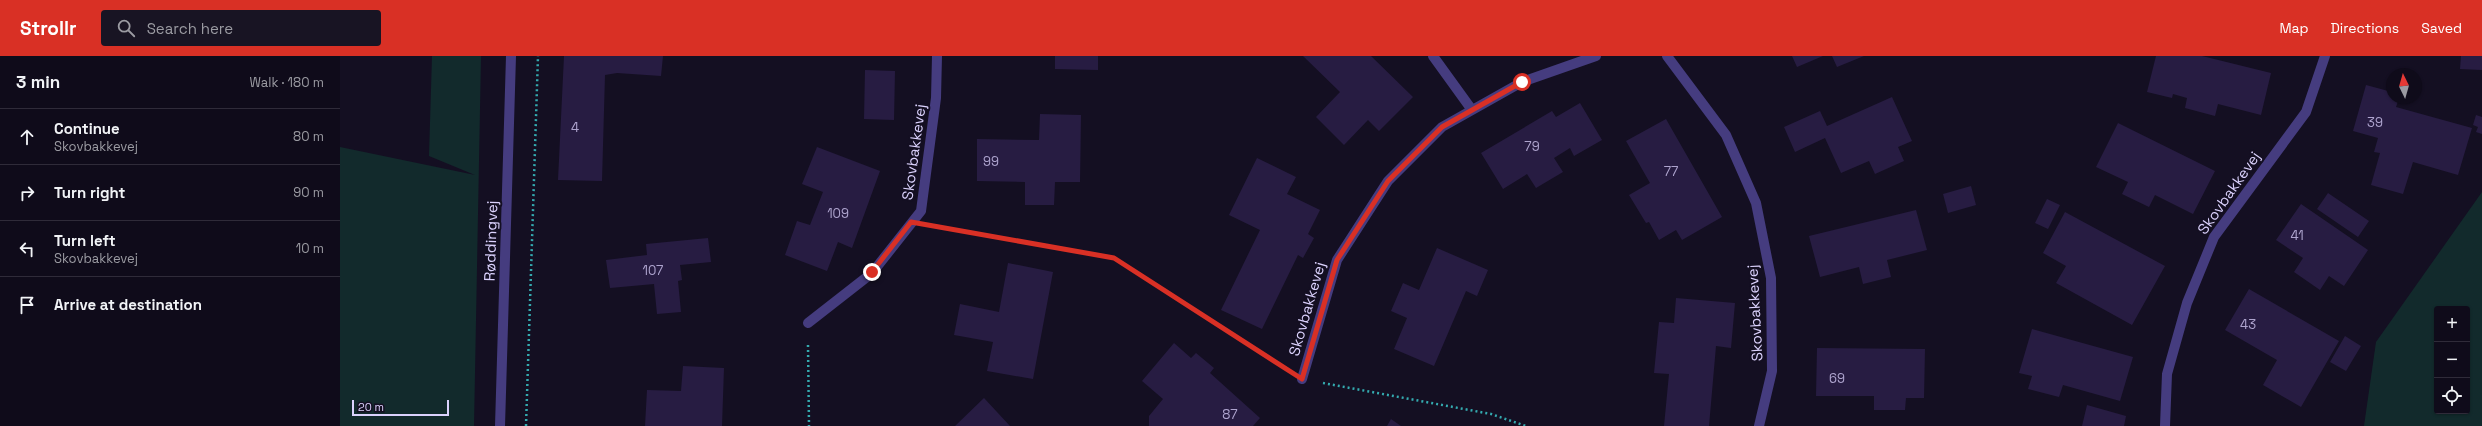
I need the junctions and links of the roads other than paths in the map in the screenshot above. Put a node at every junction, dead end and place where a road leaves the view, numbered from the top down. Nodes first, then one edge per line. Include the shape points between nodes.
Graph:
1 (512, 56) edge
2 (937, 56) edge
3 (1433, 56) edge
4 (1596, 56) edge
5 (1667, 56) edge
6 (2326, 56) edge
7 (1472, 110) junction
8 (808, 323) road end
9 (1302, 379) road end
10 (500, 426) edge
11 (1759, 426) edge
12 (2165, 426) edge

1 - 10 street, Røddingvej
2 - 8 street, Skovbakkevej via 936,98 921,211 872,272
3 - 7 street
4 - 7 street, Skovbakkevej via 1522,82
5 - 11 street, Skovbakkevej via 1726,135 1756,203 1771,278 1772,371
6 - 12 street, Skovbakkevej via 2306,112 2214,238 2187,303 2167,374
7 - 9 street, Skovbakkevej via 1442,127 1388,181 1337,260

